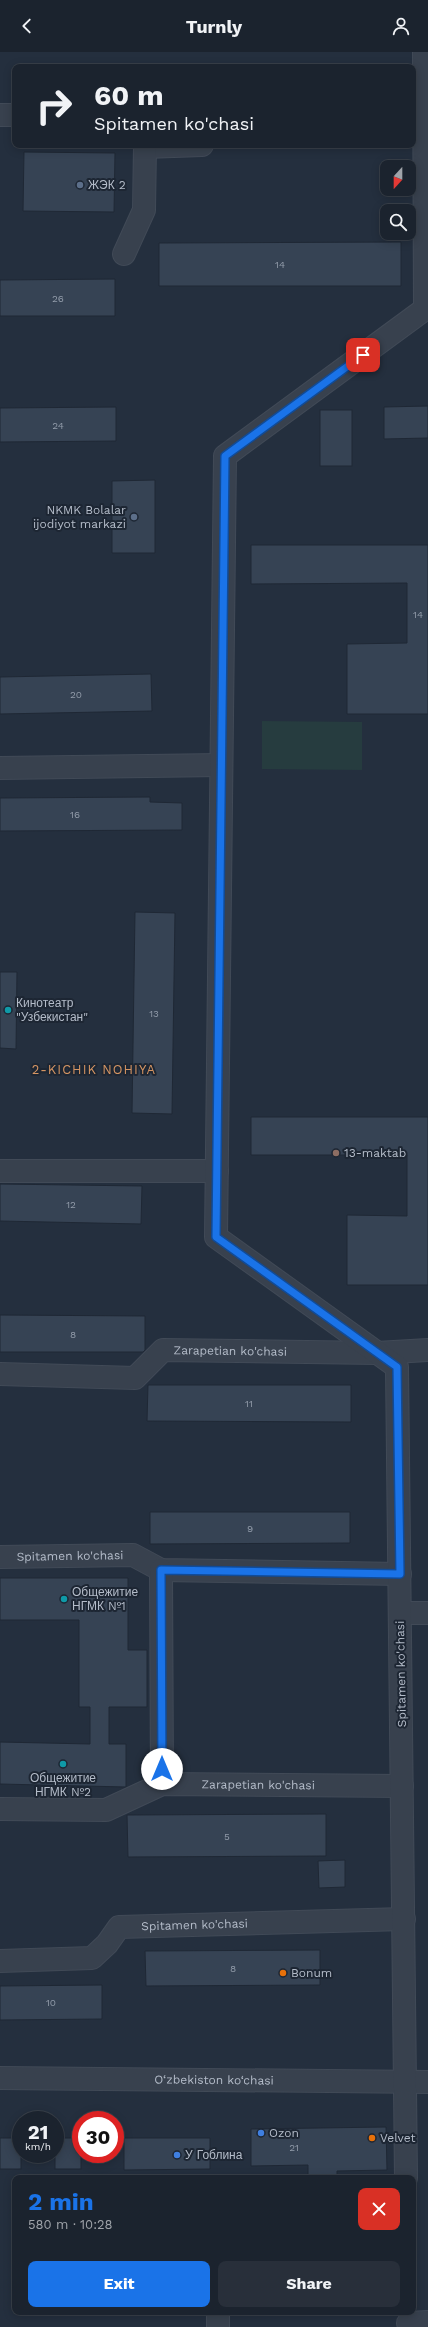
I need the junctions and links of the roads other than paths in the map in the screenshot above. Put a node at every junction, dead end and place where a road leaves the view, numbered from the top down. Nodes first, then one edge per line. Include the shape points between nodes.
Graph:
1 (424, 52) edge
2 (12, 114) edge
3 (0, 115) edge
4 (419, 139) edge
5 (145, 148) edge
6 (124, 254) dead end
7 (221, 765) junction
8 (0, 768) edge
9 (0, 1171) edge
10 (217, 1171) junction
11 (428, 1350) edge
12 (377, 1353) junction
13 (0, 1374) edge
14 (0, 1557) edge
15 (161, 1570) junction
16 (400, 1574) junction
17 (400, 1613) junction
18 (428, 1614) edge
19 (162, 1784) junction
20 (402, 1786) junction
21 (0, 1809) edge
22 (404, 1919) junction
23 (0, 1961) edge
24 (0, 2078) edge
25 (406, 2082) junction
26 (428, 2082) edge
27 (406, 2175) edge
28 (218, 2315) edge
29 (218, 2327) edge

1 - 4 street, Spitamen ko'chasi
2 - 3 street
4 - 7 street, Spitamen ko'chasi via 425,309 225,456
5 - 6 street via 144,210
7 - 8 street
7 - 10 street, Spitamen ko'chasi
9 - 10 street
10 - 12 street, Spitamen ko'chasi via 216,1237
11 - 12 street, Zarapetian ko'chasi
12 - 13 street, Zarapetian ko'chasi via 163,1350 134,1378
12 - 16 street, Spitamen ko'chasi via 397,1367
14 - 15 street, Spitamen ko'chasi via 133,1555
15 - 16 street, Spitamen ko'chasi
15 - 19 street
16 - 17 street, Spitamen ko'chasi
17 - 18 street
17 - 20 street, Spitamen ko'chasi
19 - 20 street, Zarapetian ko'chasi
19 - 21 street, Zarapetian ko'chasi via 106,1810
20 - 22 street, Spitamen ko'chasi
22 - 23 street, Spitamen ko'chasi via 119,1927 107,1944 92,1958
22 - 25 street, Spitamen ko'chasi
24 - 25 street, O‘zbekiston ko‘chasi
25 - 26 street, O‘zbekiston ko‘chasi
25 - 27 street, Spitamen ko'chasi
28 - 29 street

